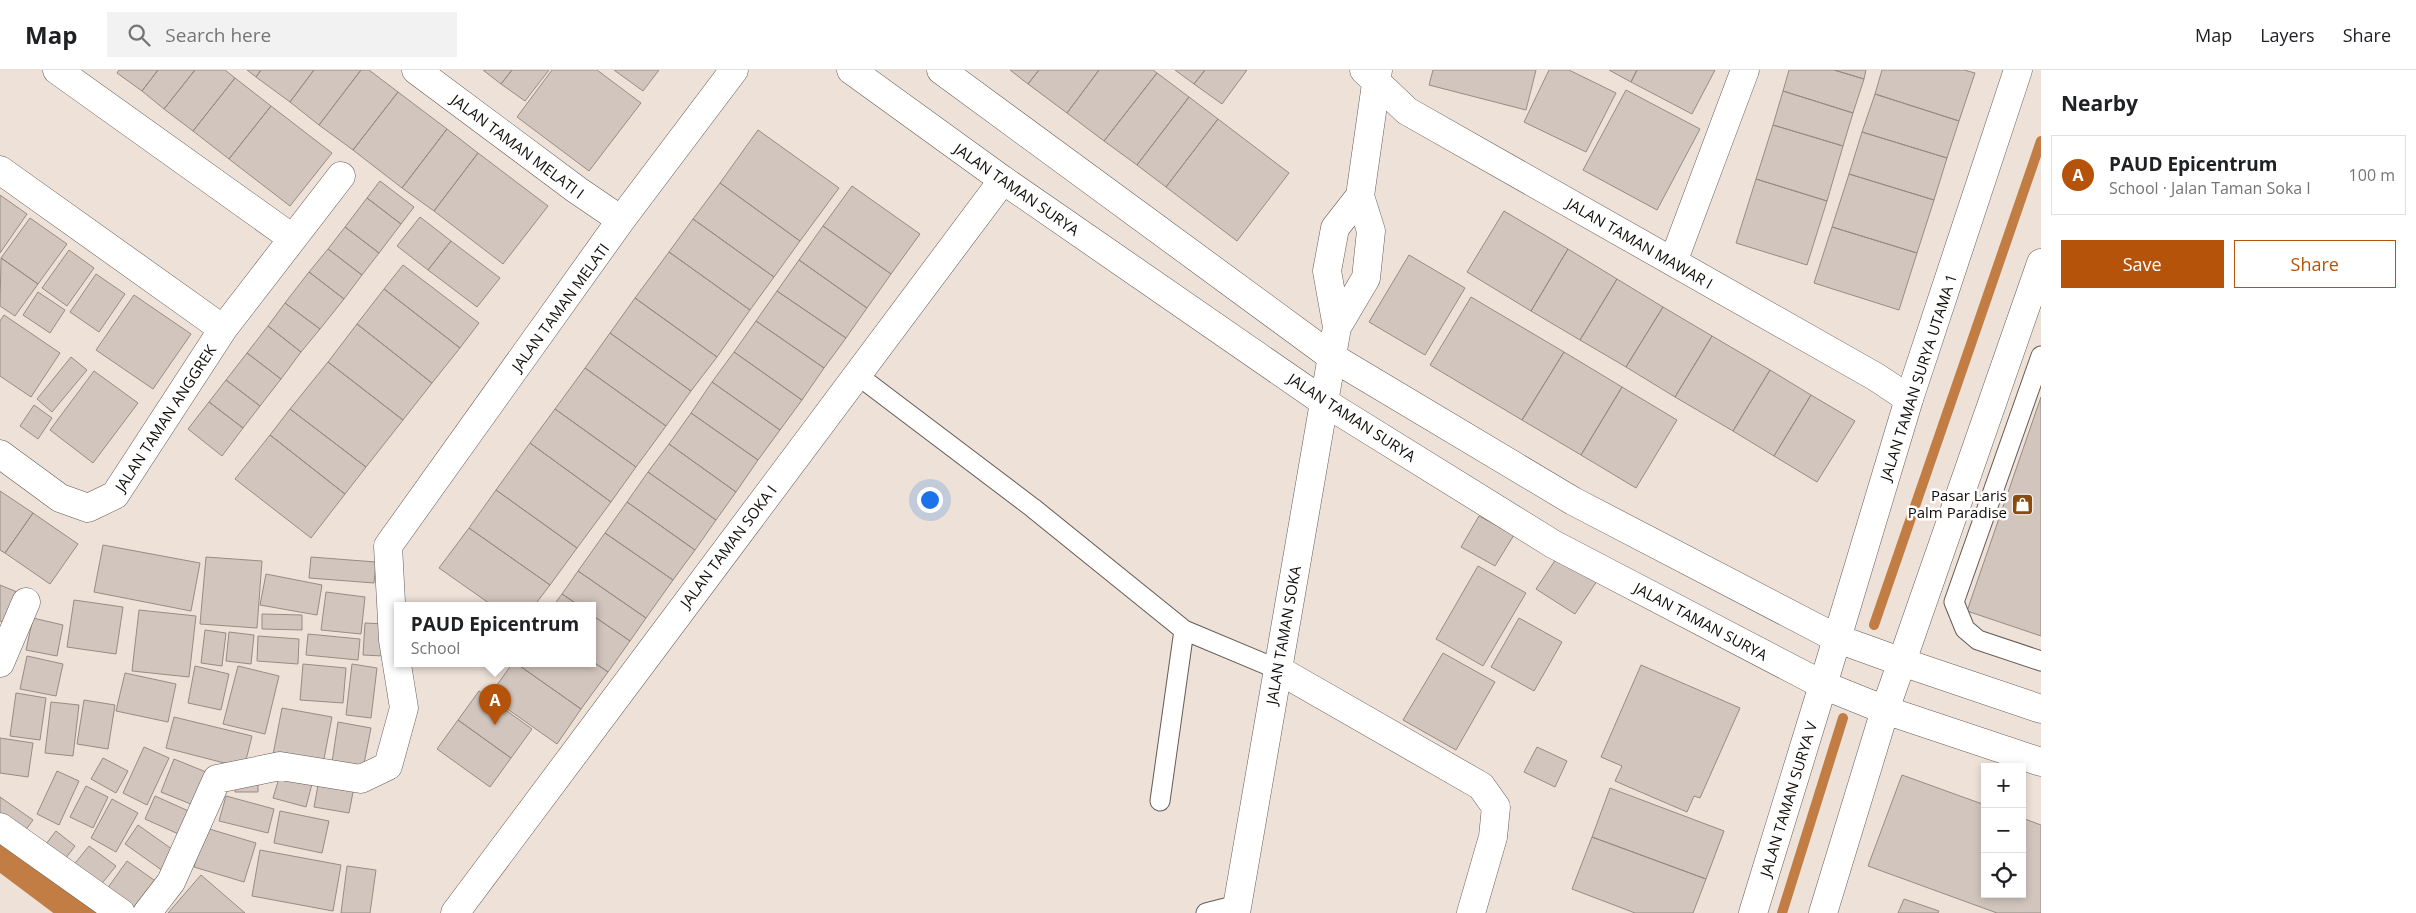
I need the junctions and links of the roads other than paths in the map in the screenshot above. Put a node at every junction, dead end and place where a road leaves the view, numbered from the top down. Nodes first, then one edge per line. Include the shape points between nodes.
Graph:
1 (57, 70) edge
2 (416, 70) edge
3 (734, 70) edge
4 (851, 70) edge
5 (941, 70) edge
6 (1745, 70) edge
7 (2018, 70) edge
8 (1373, 74) edge
9 (0, 170) edge
10 (340, 176) dead end
11 (1003, 180) junction
12 (1360, 196) junction
13 (621, 220) junction
14 (292, 238) junction
15 (1673, 262) junction
16 (2041, 263) edge
17 (1337, 327) junction
18 (224, 329) junction
19 (1332, 356) junction
20 (2041, 356) edge
21 (856, 374) junction
22 (1910, 399) junction
23 (1324, 402) junction
24 (0, 454) edge
25 (26, 602) dead end
26 (1184, 630) junction
27 (1838, 639) junction
28 (394, 651) edge
29 (2041, 661) edge
30 (1902, 662) junction
31 (0, 663) edge
32 (397, 667) edge
33 (1277, 669) junction
34 (1823, 685) junction
35 (2041, 709) edge
36 (1885, 710) junction
37 (2041, 762) edge
38 (1160, 801) dead end
39 (0, 827) edge
40 (1237, 909) edge
41 (121, 913) edge
42 (147, 913) edge
43 (455, 913) edge
44 (1206, 913) edge
45 (1471, 913) edge
46 (1753, 913) edge
47 (1823, 913) edge

1 - 14 street
2 - 13 street, JALAN TAMAN MELATI I
3 - 13 street, JALAN TAMAN MELATI
4 - 11 street, JALAN TAMAN SURYA
5 - 19 street
6 - 15 street
7 - 22 street, JALAN TAMAN SURYA UTAMA 1
8 - 12 street
8 - 15 street, JALAN TAMAN MAWAR I via 1408,111
9 - 18 street, JALAN TAMAN ANGGREK
10 - 14 street, JALAN TAMAN ANGGREK
11 - 21 street, JALAN TAMAN SOKA I
11 - 23 street, JALAN TAMAN SURYA
12 - 17 street via 1370,231 1366,278
12 - 17 street via 1335,228 1327,271
13 - 28 street, JALAN TAMAN MELATI via 388,546
14 - 18 street, JALAN TAMAN ANGGREK
15 - 22 street, JALAN TAMAN MAWAR I
16 - 30 street
17 - 19 street, JALAN TAMAN SOKA
18 - 24 street, JALAN TAMAN ANGGREK via 115,495 88,508 69,502
19 - 23 street, JALAN TAMAN SOKA
19 - 27 street via 1573,501
20 - 29 lane via 1954,602 1965,629 1978,640
21 - 26 lane via 1033,508
21 - 43 street, JALAN TAMAN SOKA I
22 - 27 street, JALAN TAMAN SURYA UTAMA 1
23 - 33 street, JALAN TAMAN SOKA
23 - 34 street, JALAN TAMAN SURYA via 1553,544
25 - 31 street
26 - 33 lane
26 - 38 lane
27 - 30 street
27 - 34 street, JALAN TAMAN SURYA UTAMA 1
30 - 35 street
30 - 36 street
32 - 42 street, JALAN TAMAN MELATI via 404,708 388,766 361,779 280,766 217,779 171,882
33 - 40 street, JALAN TAMAN SOKA
33 - 45 street via 1481,786 1496,807 1493,837
34 - 36 street, JALAN TAMAN SURYA
34 - 46 street, JALAN TAMAN SURYA V
36 - 37 street, JALAN TAMAN SURYA
36 - 47 street
39 - 41 street
40 - 44 lane

